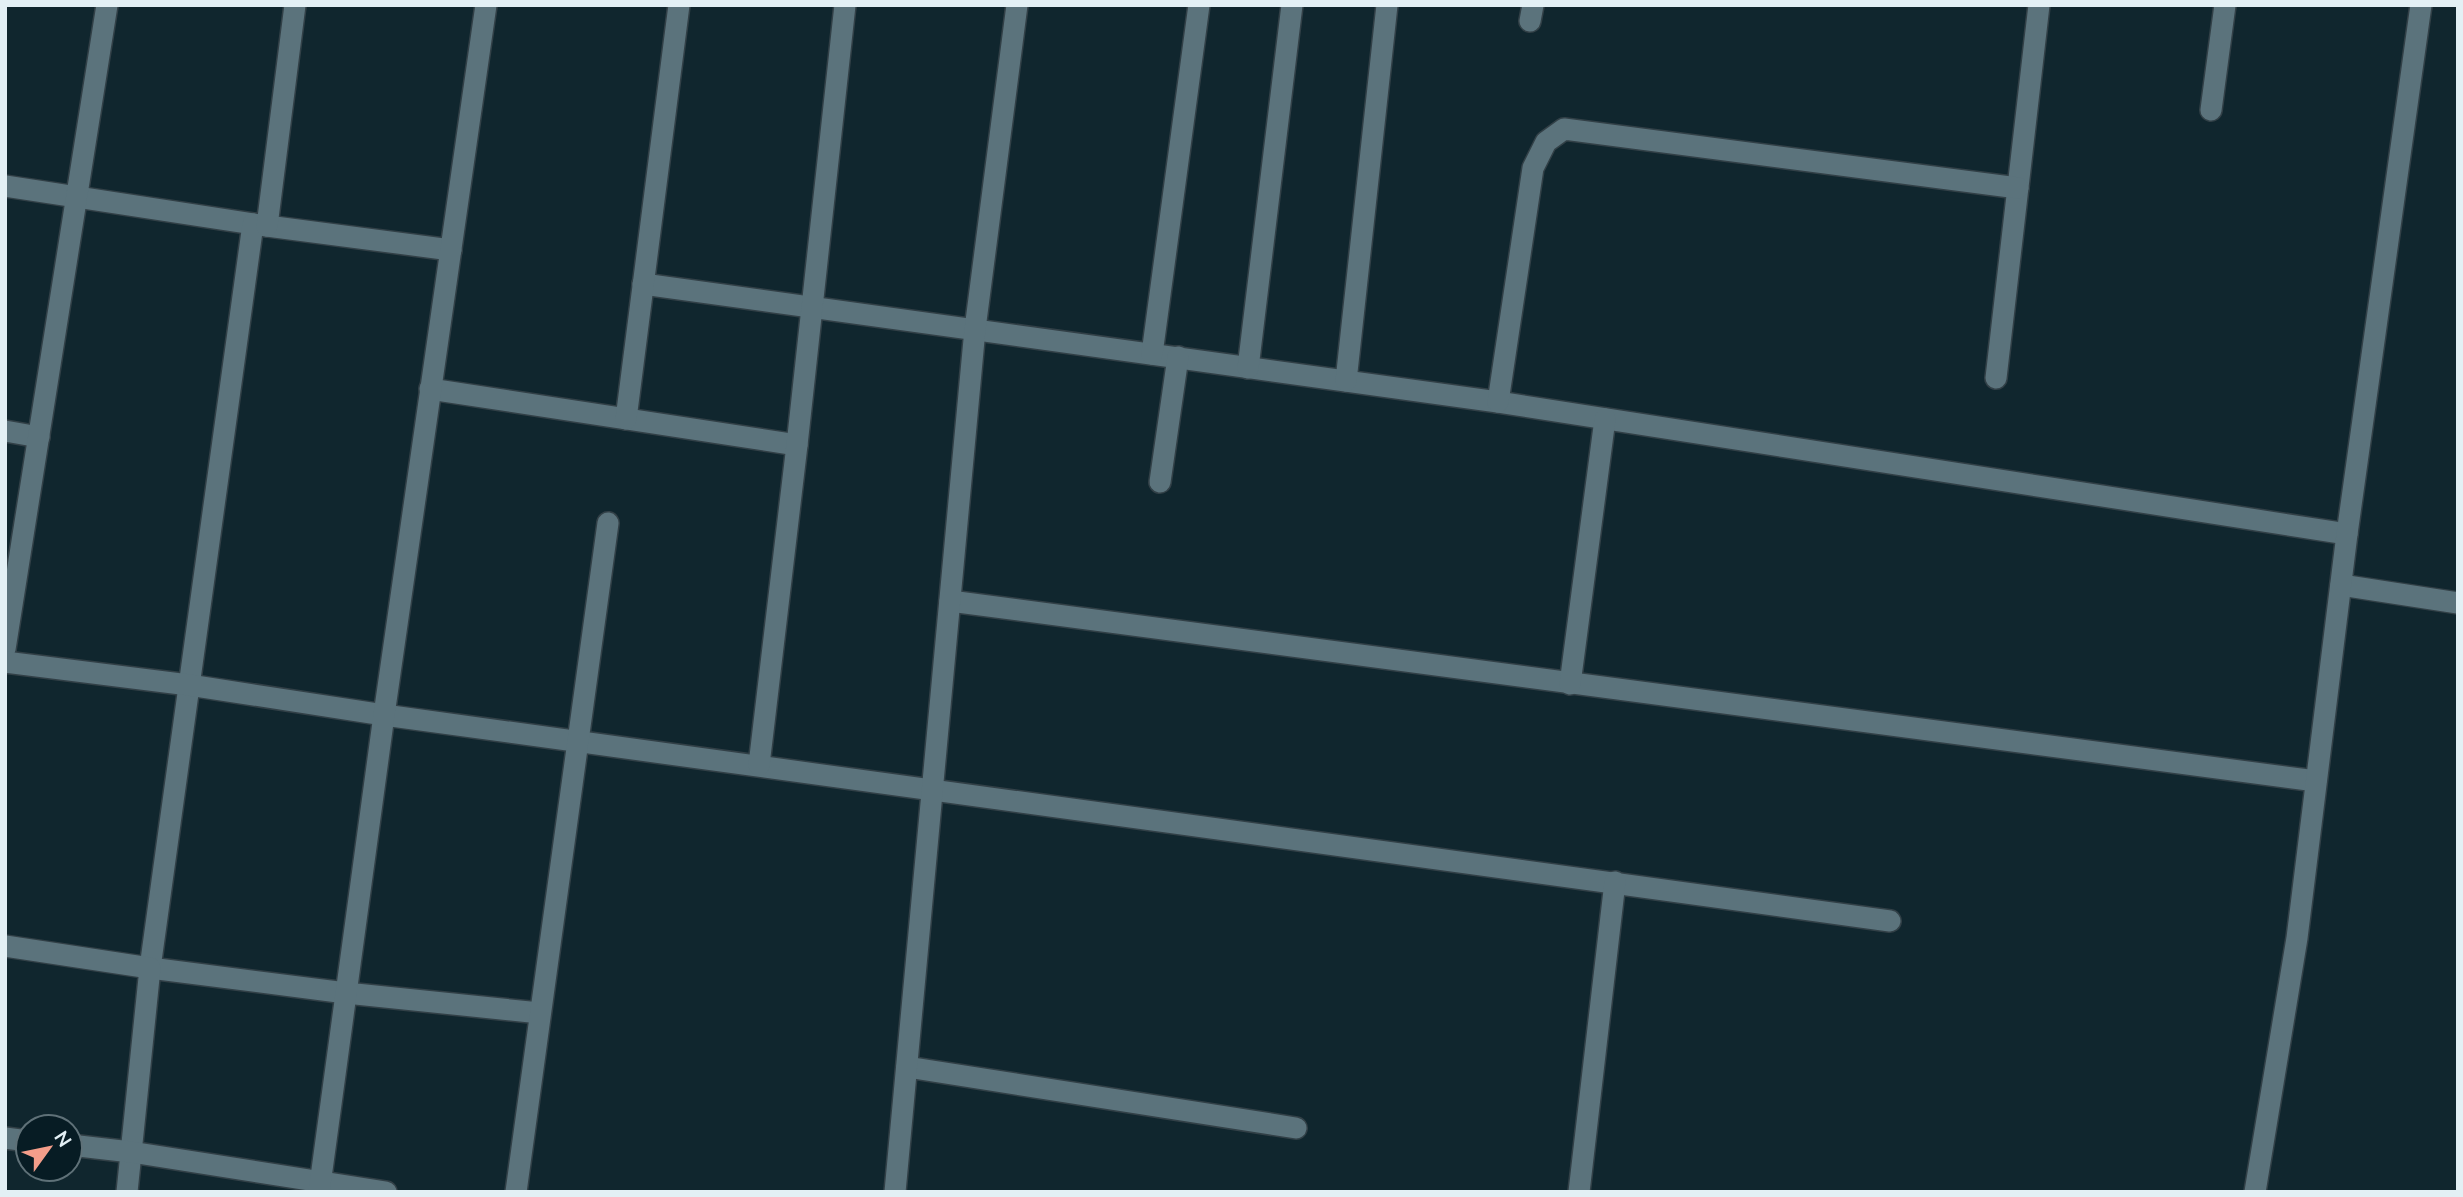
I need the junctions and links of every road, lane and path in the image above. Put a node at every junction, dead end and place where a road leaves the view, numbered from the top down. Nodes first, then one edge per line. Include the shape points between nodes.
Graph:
1 (107, 5) edge
2 (295, 5) edge
3 (486, 5) edge
4 (679, 5) edge
5 (845, 5) edge
6 (1017, 5) edge
7 (1199, 5) edge
8 (1292, 5) edge
9 (1387, 5) edge
10 (2039, 5) edge
11 (2225, 5) edge
12 (2421, 5) edge
13 (2211, 110) dead end
14 (5, 186) edge
15 (2018, 188) junction
16 (78, 197) junction
17 (260, 225) junction
18 (451, 250) junction
19 (643, 285) junction
20 (812, 306) junction
21 (975, 329) junction
22 (1152, 354) junction
23 (1178, 357) junction
24 (1248, 368) junction
25 (1996, 378) dead end
26 (1346, 381) junction
27 (430, 389) junction
28 (1498, 402) junction
29 (626, 419) junction
30 (1605, 419) junction
31 (5, 431) edge
32 (39, 437) junction
33 (797, 445) junction
34 (1160, 482) dead end
35 (608, 523) dead end
36 (2347, 534) junction
37 (2341, 585) junction
38 (950, 601) junction
39 (2458, 603) edge
40 (5, 649) edge
41 (5, 663) edge
42 (1570, 684) junction
43 (189, 685) junction
44 (384, 715) junction
45 (578, 742) junction
46 (759, 765) junction
47 (2316, 781) junction
48 (932, 789) junction
49 (1615, 881) junction
50 (1890, 921) dead end
51 (5, 946) edge
52 (150, 968) junction
53 (346, 993) junction
54 (540, 1013) junction
55 (908, 1067) junction
56 (1296, 1128) dead end
57 (84, 1147) edge
58 (131, 1152) junction
59 (319, 1187) edge
60 (127, 1192) edge
61 (386, 1192) edge
62 (516, 1192) edge
63 (895, 1192) edge
64 (1579, 1192) edge
65 (2255, 1192) edge

1 - 16 street
2 - 17 street
3 - 18 street
4 - 19 street
5 - 20 street
6 - 21 street
7 - 22 street
8 - 24 street
9 - 26 street
10 - 15 street
11 - 13 street
12 - 36 street
14 - 16 street
15 - 25 street
15 - 28 street via 1564,129 1546,142 1533,168
16 - 17 street
16 - 32 street
17 - 18 street
17 - 43 street
18 - 27 street
19 - 20 street
19 - 29 street
20 - 21 street
20 - 33 street
21 - 22 street
21 - 38 street
22 - 23 street
23 - 24 street
23 - 34 street
24 - 26 street
26 - 28 street
27 - 29 street
27 - 44 street
28 - 30 street
29 - 33 street
30 - 36 street
30 - 42 street
31 - 32 street
32 - 40 street
33 - 46 street
35 - 45 street
36 - 37 street
37 - 39 street
37 - 47 street
38 - 42 street
38 - 48 street
41 - 43 street
42 - 47 street
43 - 44 street
43 - 52 street
44 - 45 street
44 - 53 street
45 - 46 street
45 - 54 street
46 - 48 street
47 - 65 street via 2297,938
48 - 49 street
48 - 55 street
49 - 50 street
49 - 64 street
51 - 52 street
52 - 53 street
52 - 58 street
53 - 54 street
53 - 59 street
54 - 62 street
55 - 56 street
55 - 63 street
57 - 58 street
58 - 59 street
58 - 60 street
59 - 61 street

